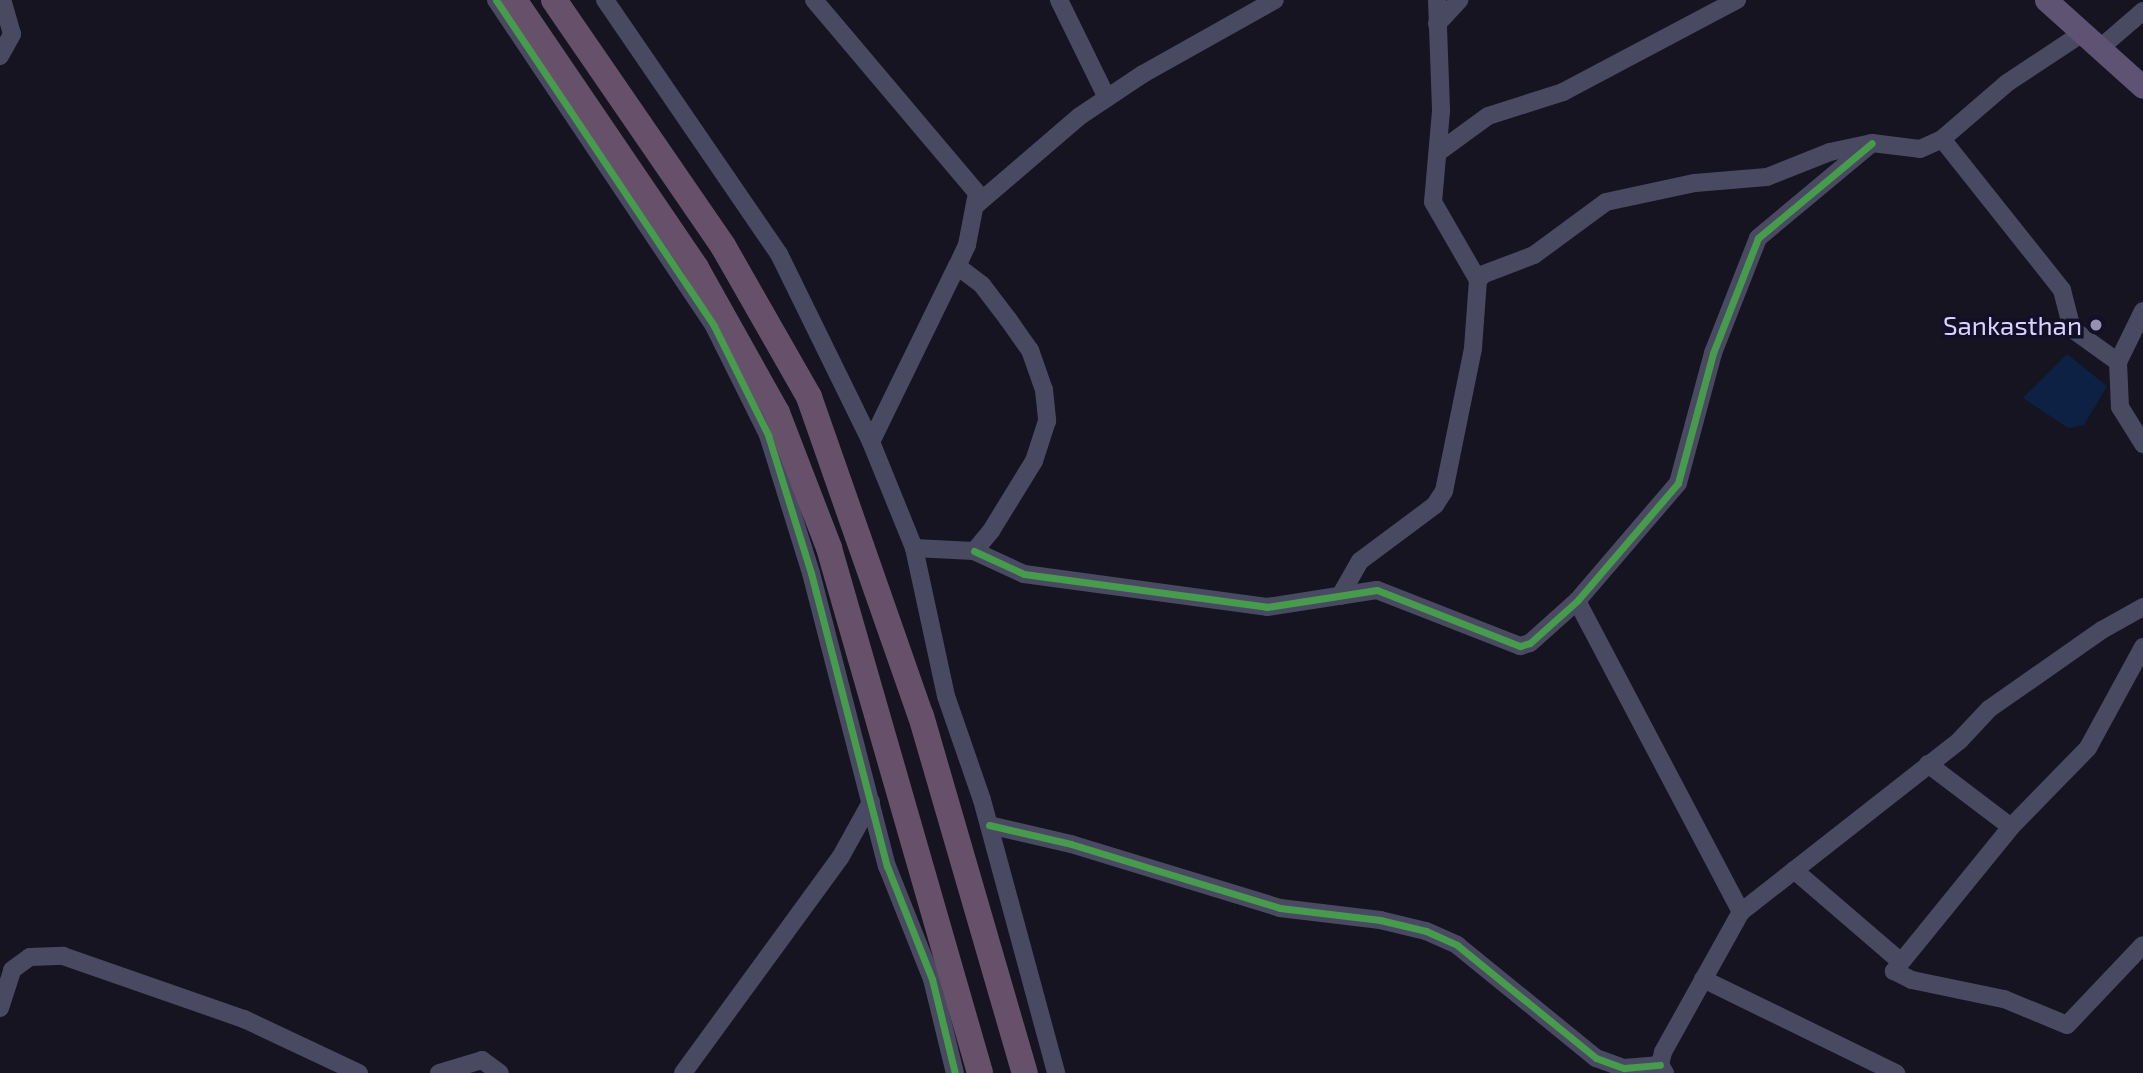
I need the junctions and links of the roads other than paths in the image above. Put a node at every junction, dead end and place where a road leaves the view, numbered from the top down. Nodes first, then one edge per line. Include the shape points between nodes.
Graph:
1 (2, 0) edge
2 (496, 0) edge
3 (514, 0) edge
4 (554, 0) edge
5 (605, 0) edge
6 (814, 0) edge
7 (1059, 0) edge
8 (1275, 0) edge
9 (1437, 0) edge
10 (1459, 0) edge
11 (1737, 0) edge
12 (2046, 0) edge
13 (2143, 11) edge
14 (1437, 24) junction
15 (2090, 42) junction
16 (0, 56) edge
17 (2143, 87) edge
18 (1107, 98) junction
19 (1942, 139) junction
20 (1872, 143) junction
21 (1440, 150) junction
22 (975, 206) junction
23 (957, 266) junction
24 (1478, 280) junction
25 (2143, 311) edge
26 (2118, 362) junction
27 (871, 442) junction
28 (2143, 444) edge
29 (914, 548) junction
30 (974, 551) junction
31 (1340, 596) junction
32 (1577, 601) junction
33 (2143, 607) edge
34 (2143, 648) edge
35 (1928, 764) junction
36 (871, 802) junction
37 (989, 825) junction
38 (2011, 827) junction
39 (1794, 870) junction
40 (1741, 912) junction
41 (2143, 945) edge
42 (1901, 962) junction
43 (1703, 979) junction
44 (0, 1008) edge
45 (1663, 1069) edge
46 (359, 1073) edge
47 (439, 1073) edge
48 (500, 1073) edge
49 (683, 1073) edge
50 (955, 1073) edge
51 (981, 1073) edge
52 (1025, 1073) edge
53 (1056, 1073) edge
54 (1896, 1073) edge

1 - 16 street via 12,34
2 - 36 street via 714,326 768,435 811,573
3 - 51 highway via 696,268 777,413 828,548
4 - 52 highway via 723,246 809,397 921,716
5 - 27 street via 779,254
6 - 22 street via 958,168 977,193
7 - 18 street
8 - 18 street
9 - 14 street
10 - 14 street
11 - 21 street via 1563,92 1488,116
12 - 15 main road
13 - 15 street
14 - 21 street
15 - 17 main road
15 - 19 street via 2007,83
18 - 22 street
19 - 20 street via 1920,149
19 - 26 street via 2062,290 2072,329
20 - 24 street via 1830,152 1768,177 1695,183 1606,202 1534,255
20 - 32 street via 1758,238 1713,353 1678,483
21 - 24 street via 1432,182 1433,202
22 - 23 street via 967,246
23 - 27 street
23 - 30 street via 982,285 1030,350 1044,390 1047,421 1034,461 1013,499
24 - 31 street via 1473,348 1444,491 1435,505 1360,561
25 - 26 street
26 - 28 street via 2120,407
27 - 29 street
29 - 30 street
29 - 37 street via 946,696
30 - 31 street via 1024,574 1267,607
31 - 32 street via 1377,590 1520,646 1530,643
32 - 40 street
33 - 35 street via 1989,709
34 - 38 street via 2088,748
35 - 38 street
35 - 39 street
36 - 49 street via 840,858
36 - 50 street via 887,866 932,979
37 - 45 street via 1071,844 1280,908 1380,919 1426,931 1457,945 1596,1058 1624,1068
37 - 53 street
38 - 42 street
39 - 40 street
39 - 42 street
40 - 43 street
41 - 42 street via 2067,1026 2004,999 1900,976 1894,971
43 - 45 street
43 - 54 street
44 - 46 street via 12,970 30,957 63,957 244,1019
47 - 48 street via 482,1060

